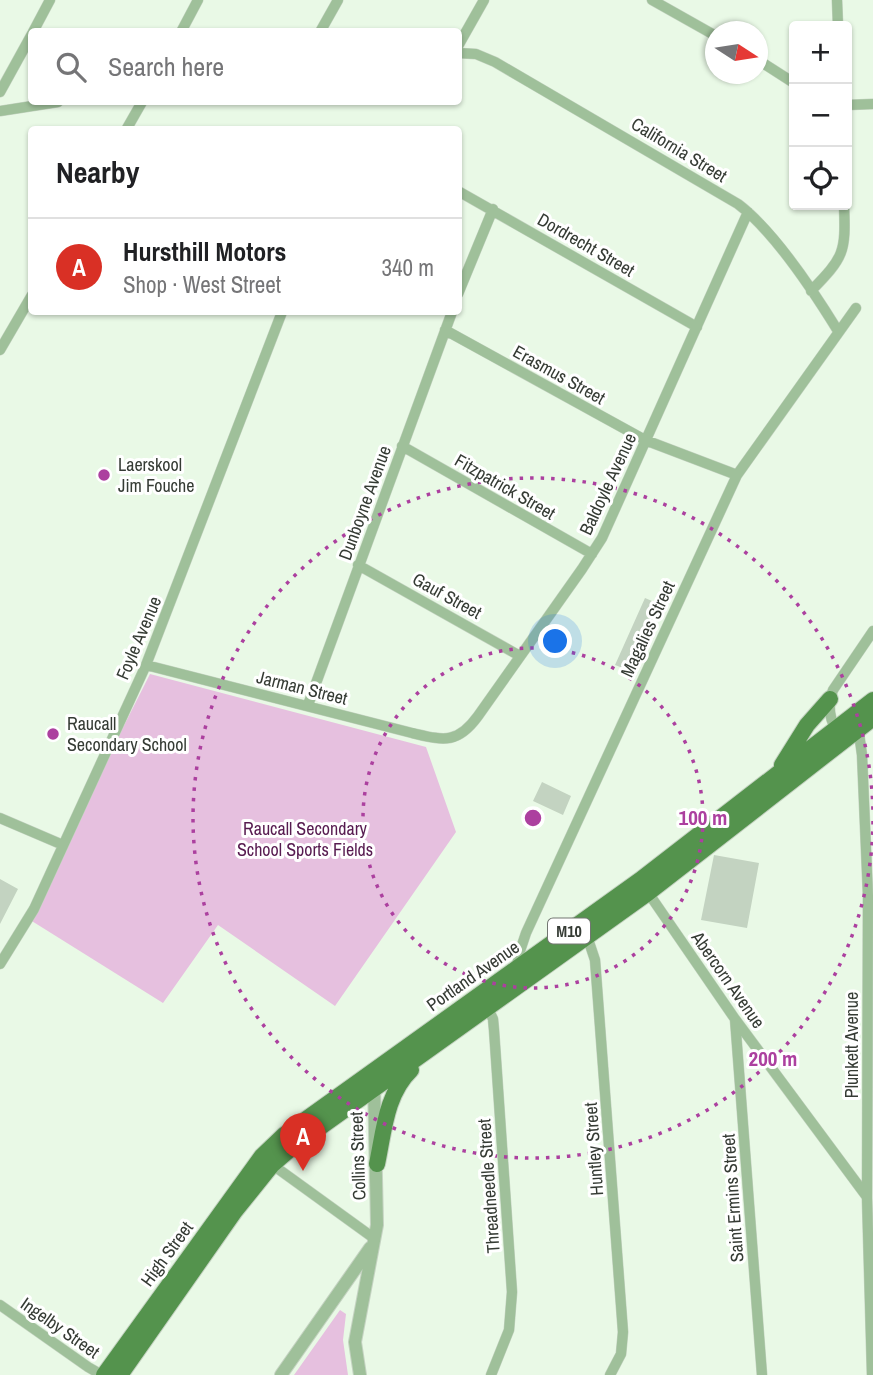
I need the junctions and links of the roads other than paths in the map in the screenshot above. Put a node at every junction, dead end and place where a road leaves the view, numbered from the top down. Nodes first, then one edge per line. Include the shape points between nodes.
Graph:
1 (50, 0) edge
2 (198, 0) edge
3 (338, 0) edge
4 (484, 0) edge
5 (652, 0) edge
6 (837, 0) edge
7 (838, 21) edge
8 (35, 28) edge
9 (183, 28) edge
10 (322, 28) edge
11 (705, 30) edge
12 (28, 40) edge
13 (462, 40) edge
14 (462, 52) edge
15 (768, 66) edge
16 (789, 80) edge
17 (0, 92) edge
18 (873, 104) edge
19 (39, 105) edge
20 (140, 105) edge
21 (852, 105) edge
22 (0, 111) edge
23 (128, 126) edge
24 (462, 193) edge
25 (492, 209) junction
26 (844, 210) edge
27 (748, 212) junction
28 (462, 284) edge
29 (811, 291) junction
30 (28, 302) edge
31 (856, 308) dead end
32 (281, 315) edge
33 (451, 315) edge
34 (697, 327) junction
35 (445, 330) junction
36 (838, 331) junction
37 (0, 350) edge
38 (645, 440) junction
39 (402, 446) junction
40 (737, 475) junction
41 (592, 554) junction
42 (358, 565) junction
43 (873, 631) edge
44 (520, 656) junction
45 (146, 665) junction
46 (830, 699) junction
47 (873, 700) edge
48 (308, 705) junction
49 (873, 718) edge
50 (856, 722) junction
51 (838, 734) junction
52 (451, 739) joint
53 (777, 774) junction
54 (0, 818) edge
55 (63, 845) junction
56 (644, 887) junction
57 (870, 894) edge
58 (584, 930) junction
59 (0, 964) edge
60 (520, 977) junction
61 (485, 1001) junction
62 (735, 1019) junction
63 (449, 1034) junction
64 (373, 1071) junction
65 (374, 1089) junction
66 (267, 1161) junction
67 (377, 1164) junction
68 (867, 1198) junction
69 (374, 1242) junction
70 (0, 1305) edge
71 (611, 1374) edge
72 (103, 1375) edge
73 (120, 1375) edge
74 (281, 1375) edge
75 (360, 1375) edge
76 (491, 1375) edge
77 (762, 1375) edge
78 (872, 1375) edge

1 - 8 street
2 - 9 street
3 - 10 street
4 - 13 street
5 - 11 street
6 - 7 street
12 - 17 street
14 - 27 street, California Street via 495,62
15 - 16 street
18 - 21 street
19 - 22 street
20 - 23 street
24 - 25 street, Dordrecht Street
25 - 28 street
25 - 34 street, Dordrecht Street
26 - 29 street via 844,244 837,264
27 - 29 street, California Street
27 - 34 street, Baldoyle Avenue
29 - 36 street, California Street
30 - 37 street
31 - 36 street, Magalies Street
32 - 45 street, Foyle Avenue
33 - 35 street, Dunboyne Avenue
34 - 38 street, Baldoyle Avenue
35 - 38 street, Erasmus Street
35 - 39 street, Dunboyne Avenue
36 - 40 street, Magalies Street
38 - 40 street, Erasmus Street
38 - 41 street, Baldoyle Avenue
39 - 41 street, Fitzpatrick Street
39 - 42 street, Dunboyne Avenue
40 - 60 street, Magalies Street via 526,933
41 - 44 street, Baldoyle Avenue
42 - 44 street, Gauf Street
42 - 48 street, Dunboyne Avenue
43 - 46 street
44 - 52 street, Baldoyle Avenue via 473,723
45 - 48 street, Jarman Street
45 - 55 street, Foyle Avenue
46 - 51 street via 830,715
46 - 53 main road via 807,725
47 - 50 main road, Portland Avenue / M10
48 - 52 street, Jarman Street
49 - 50 main road, Portland Avenue / M10
50 - 51 main road, Portland Avenue / M10
50 - 57 street, Plunkett Avenue
51 - 53 main road, Portland Avenue / M10
51 - 56 main road, Portland Avenue / M10
53 - 56 main road, Portland Avenue / M10
54 - 55 street
55 - 59 street, Foyle Avenue via 34,909
56 - 58 main road, Portland Avenue / M10
56 - 62 street, Abercorn Avenue
57 - 68 street, Plunkett Avenue
58 - 60 main road, Portland Avenue / M10
58 - 71 street, Huntley Street via 595,960 623,1332 621,1354
60 - 61 main road, Portland Avenue / M10
61 - 63 main road, Portland Avenue / M10
61 - 64 main road, Portland Avenue / M10
61 - 76 street, Threadneedle Street via 494,1030 512,1292 509,1330
62 - 68 street, Abercorn Avenue
62 - 77 street, Saint Ermins Street
63 - 65 main road, Portland Avenue / M10
63 - 67 main road via 404,1076 396,1090
64 - 65 street, Collins Street
64 - 66 main road, Portland Avenue / M10 via 284,1135
65 - 66 main road, Portland Avenue / M10
65 - 67 street, Collins Street
66 - 69 street
66 - 72 main road, High Street / M10
66 - 73 main road, High Street / M10
67 - 69 street, Collins Street
68 - 78 street, Plunkett Avenue
69 - 74 street
69 - 75 street, Collins Street via 355,1342
70 - 72 street, Ingelby Street

